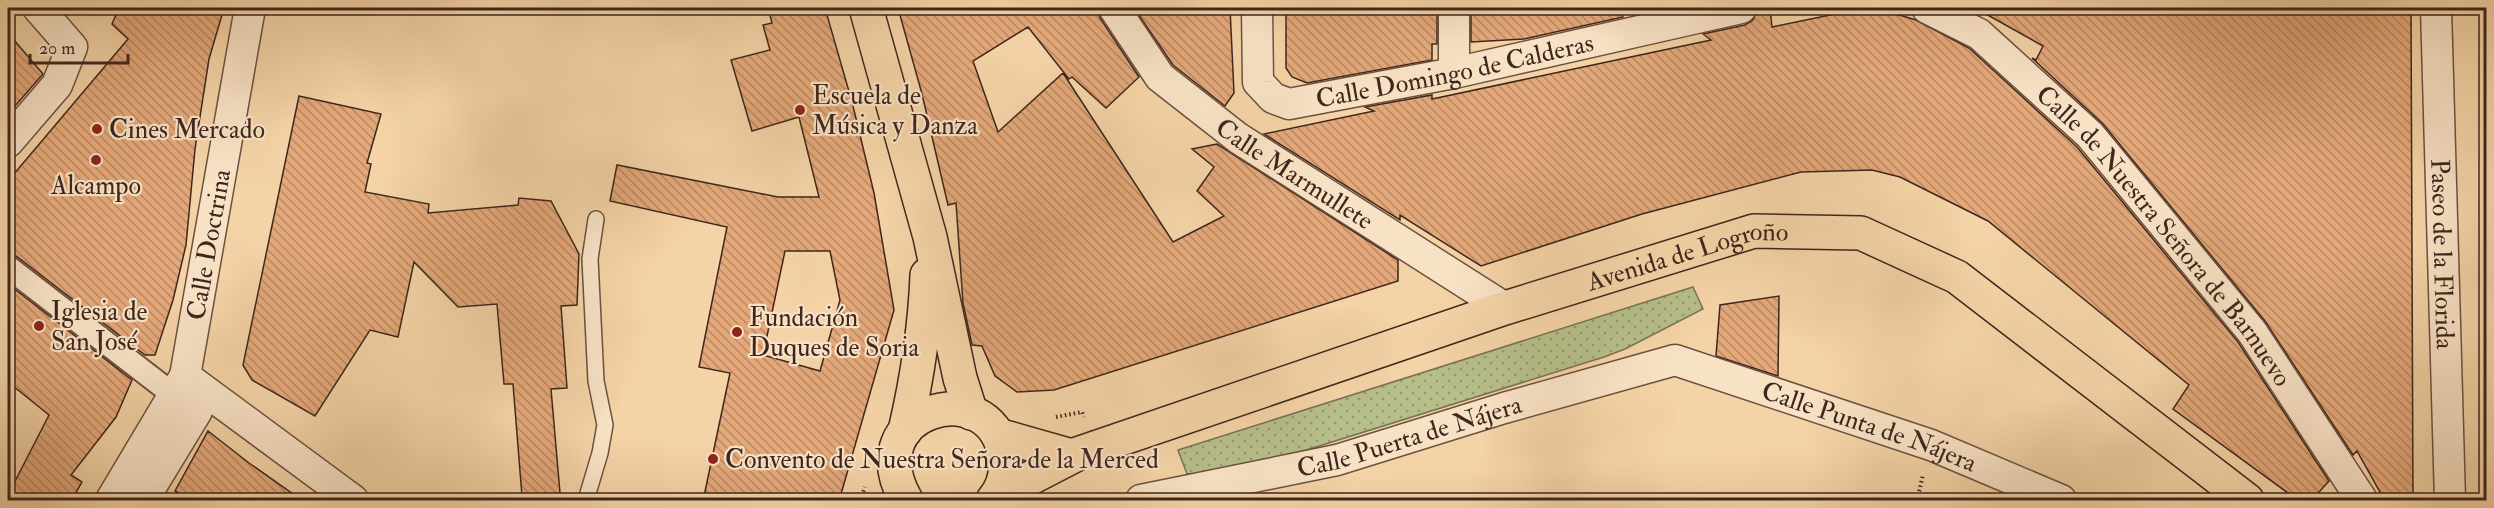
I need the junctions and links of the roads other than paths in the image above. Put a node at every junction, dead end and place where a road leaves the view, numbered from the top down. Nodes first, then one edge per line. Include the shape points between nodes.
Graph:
1 (38, 8) edge
2 (250, 8) edge
3 (866, 8) edge
4 (1114, 8) edge
5 (1257, 8) edge
6 (1454, 8) edge
7 (1742, 8) edge
8 (1927, 8) edge
9 (2436, 8) edge
10 (1454, 74) junction
11 (8, 142) edge
12 (596, 219) dead end
13 (930, 237) junction
14 (8, 267) edge
15 (1506, 308) junction
16 (1675, 360) joint
17 (180, 386) junction
18 (971, 412) junction
19 (905, 431) junction
20 (998, 435) junction
21 (1083, 452) junction
22 (894, 466) junction
23 (995, 498) edge
24 (111, 501) edge
25 (143, 501) edge
26 (353, 501) edge
27 (586, 501) edge
28 (881, 501) edge
29 (906, 501) edge
30 (1141, 501) edge
31 (2061, 501) edge
32 (2247, 501) edge
33 (2362, 501) edge
34 (2450, 501) edge

1 - 11 street via 72,47 57,85
2 - 17 street, Calle Doctrina
3 - 13 main road
4 - 15 street, Calle Marmullete via 1160,77 1238,138
5 - 10 street, Calle Domingo de Calderas via 1258,82 1273,98 1289,104
6 - 10 street
7 - 10 street, Calle Domingo de Calderas
8 - 33 street, Calle de Nuestra Señora de Barnuevo via 1979,34 2090,135 2252,332
9 - 34 street, Paseo de la Florida
12 - 27 lane via 590,259 596,381 605,425
13 - 18 main road
13 - 19 main road via 926,310
14 - 17 street
15 - 21 main road, Avenida de Logroño
15 - 32 main road, Avenida de Logroño via 1754,231 1861,233 1957,277
16 - 30 street, Calle Puerta de Nájera via 1337,460
16 - 31 street, Calle Punta de Nájera via 1931,445
17 - 24 street, Calle Doctrina
17 - 25 street, Calle Doctrina via 197,411
17 - 26 street
18 - 19 main road via 935,410 918,418
18 - 20 main road
19 - 22 main road via 896,448
20 - 21 main road
20 - 23 main road via 1006,465
21 - 23 main road, Avenida de Logroño
22 - 28 main road
22 - 29 main road via 897,485

